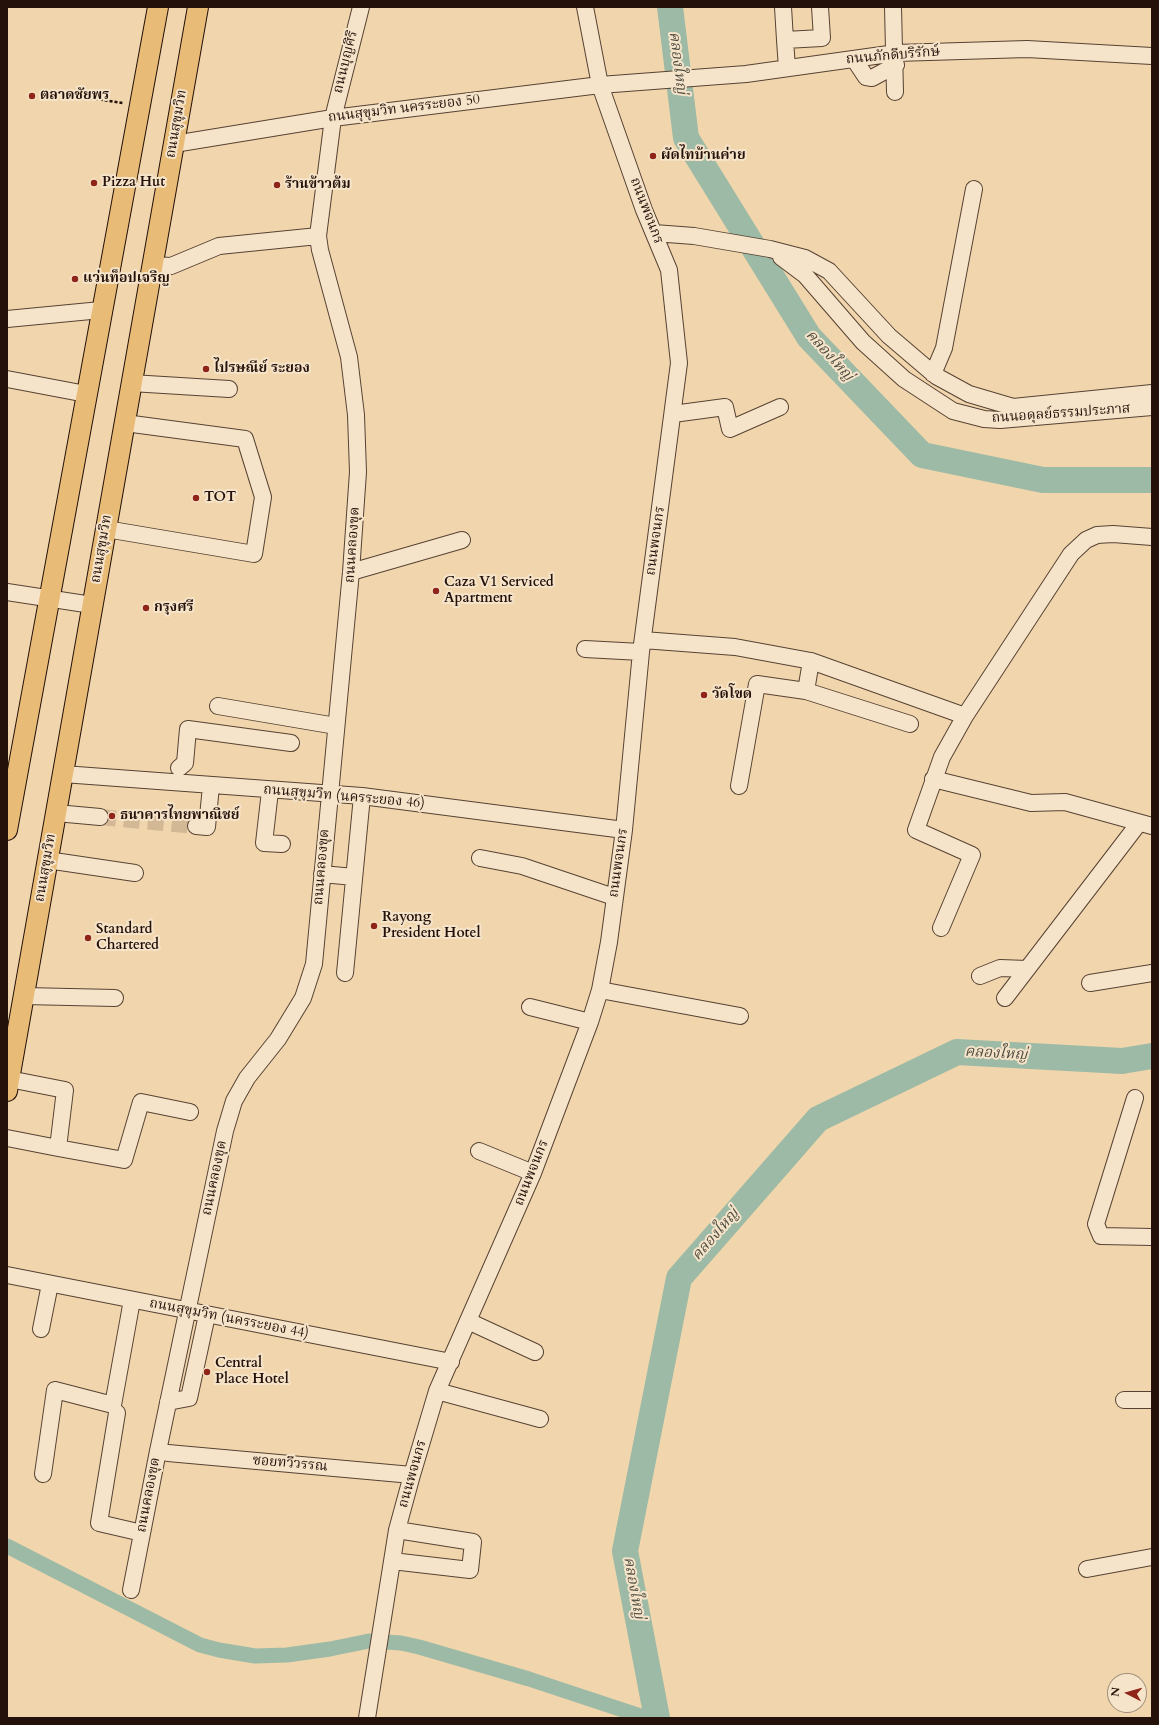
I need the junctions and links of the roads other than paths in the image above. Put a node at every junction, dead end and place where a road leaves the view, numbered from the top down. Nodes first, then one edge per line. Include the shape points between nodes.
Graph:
1 (158, 7) edge
2 (198, 7) edge
3 (361, 7) edge
4 (585, 7) edge
5 (783, 7) edge
6 (820, 7) edge
7 (893, 7) edge
8 (785, 40) junction
9 (1152, 56) edge
10 (854, 59) junction
11 (896, 59) junction
12 (787, 68) junction
13 (635, 83) joint
14 (600, 85) junction
15 (895, 92) dead end
16 (333, 118) junction
17 (174, 144) junction
18 (974, 189) dead end
19 (654, 233) junction
20 (318, 236) junction
21 (770, 249) junction
22 (152, 265) junction
23 (102, 310) junction
24 (869, 315) junction
25 (7, 320) edge
26 (852, 329) junction
27 (933, 374) junction
28 (7, 379) edge
29 (131, 383) junction
30 (229, 389) dead end
31 (1152, 393) edge
32 (86, 394) junction
33 (780, 407) dead end
34 (1152, 407) edge
35 (673, 414) junction
36 (125, 423) junction
37 (106, 529) junction
38 (1152, 538) edge
39 (462, 540) dead end
40 (351, 572) junction
41 (7, 592) edge
42 (50, 599) junction
43 (92, 605) junction
44 (642, 646) junction
45 (585, 649) dead end
46 (811, 662) junction
47 (806, 691) junction
48 (218, 706) dead end
49 (965, 716) junction
50 (910, 724) dead end
51 (336, 726) junction
52 (178, 729) dead end
53 (291, 743) dead end
54 (180, 768) junction
55 (63, 774) junction
56 (933, 779) junction
57 (171, 782) junction
58 (211, 786) junction
59 (739, 786) dead end
60 (270, 790) junction
61 (329, 794) junction
62 (362, 796) junction
63 (9, 805) edge
64 (56, 813) junction
65 (100, 817) tunnel mouth
66 (1146, 824) edge
67 (196, 826) tunnel mouth
68 (7, 830) edge
69 (624, 830) junction
70 (282, 844) dead end
71 (480, 858) dead end
72 (47, 860) junction
73 (135, 873) dead end
74 (322, 874) junction
75 (354, 877) junction
76 (614, 897) junction
77 (941, 928) dead end
78 (1027, 969) junction
79 (345, 973) dead end
80 (1152, 973) edge
81 (980, 976) dead end
82 (1090, 984) dead end
83 (600, 990) junction
84 (24, 996) junction
85 (115, 998) dead end
86 (1005, 998) dead end
87 (530, 1007) dead end
88 (740, 1016) dead end
89 (14, 1017) edge
90 (590, 1022) junction
91 (8, 1085) edge
92 (1135, 1098) dead end
93 (190, 1112) dead end
94 (7, 1138) edge
95 (58, 1148) junction
96 (479, 1151) dead end
97 (533, 1172) junction
98 (1152, 1237) edge
99 (7, 1275) edge
100 (50, 1284) junction
101 (132, 1300) junction
102 (188, 1311) junction
103 (207, 1315) junction
104 (468, 1321) junction
105 (41, 1329) dead end
106 (535, 1352) dead end
107 (450, 1362) junction
108 (438, 1390) junction
109 (1124, 1400) dead end
110 (1152, 1400) edge
111 (168, 1402) junction
112 (117, 1413) dead end
113 (540, 1419) dead end
114 (168, 1453) dead end
115 (43, 1474) dead end
116 (412, 1475) junction
117 (396, 1530) junction
118 (142, 1533) junction
119 (1152, 1557) edge
120 (392, 1561) junction
121 (1087, 1569) dead end
122 (131, 1590) dead end
123 (367, 1718) edge

1 - 23 main road
2 - 17 main road, ถนนสุขุมวิท
3 - 16 street, ถนนบุญศิริ
4 - 14 street, ถนนพจนกร
5 - 8 street
6 - 8 street via 822,38
7 - 11 street
8 - 12 street
9 - 11 street, ถนนภักดีบริรักษ์ via 1027,49
10 - 11 street, ถนนภักดีบริรักษ์
10 - 11 street via 866,77 872,78
10 - 12 street, ถนนภักดีบริรักษ์
11 - 15 street
12 - 13 street, ถนนภักดีบริรักษ์
13 - 14 street, ถนนสุขุมวิท นครระยอง 50
14 - 16 street, ถนนสุขุมวิท นครระยอง 50
14 - 19 street, ถนนพจนกร
16 - 17 street, ถนนสุขุมวิท นครระยอง 50
16 - 20 street, ถนนคลองขุด
17 - 22 main road, ถนนสุขุมวิท
18 - 27 street via 944,348
19 - 21 street, ถนนอดุลย์ธรรมประภาส via 694,236
19 - 35 street, ถนนพจนกร via 668,270 679,363
20 - 22 street via 219,246 171,266
20 - 40 street, ถนนคลองขุด via 349,357 356,415 358,472
21 - 24 street, ถนนอดุลย์ธรรมประภาส via 805,258 829,271
21 - 26 street, ถนนอดุลย์ธรรมประภาส via 798,268
22 - 29 main road, ถนนสุขุมวิท
23 - 25 street
23 - 32 main road
24 - 26 street
24 - 27 street, ถนนอดุลย์ธรรมประภาส
26 - 34 street, ถนนอดุลย์ธรรมประภาส via 904,379 953,411 967,416 1000,420
27 - 31 street, ถนนอดุลย์ธรรมประภาส via 969,394 1013,407
28 - 32 street
29 - 30 street
29 - 36 main road, ถนนสุขุมวิท
32 - 42 main road
33 - 35 street via 730,429 725,407
35 - 44 street, ถนนพจนกร
36 - 37 main road, ถนนสุขุมวิท
36 - 37 street via 245,439 263,497 254,554
37 - 43 main road, ถนนสุขุมวิท
38 - 49 street via 1097,535 1086,540 1071,554
39 - 40 street
40 - 51 street, ถนนคลองขุด
41 - 42 street
42 - 43 street
42 - 63 main road
43 - 55 main road, ถนนสุขุมวิท
44 - 45 street
44 - 46 street via 735,647
44 - 69 street, ถนนพจนกร
46 - 47 street
46 - 49 street
47 - 50 street
47 - 59 street via 757,684
48 - 51 street
49 - 56 street
51 - 61 street, ถนนคลองขุด
52 - 54 street via 174,760
53 - 54 street via 188,729 185,763
54 - 57 street
55 - 57 street, ถนนสุขุมวิท (นครระยอง 46)
55 - 64 main road, ถนนสุขุมวิท
56 - 66 street via 1030,803 1065,802
56 - 77 street via 916,830 972,855
57 - 58 street, ถนนสุขุมวิท (นครระยอง 46)
58 - 60 street, ถนนสุขุมวิท (นครระยอง 46)
58 - 67 street via 207,827
60 - 61 street, ถนนสุขุมวิท (นครระยอง 46)
60 - 70 street via 264,843
61 - 62 street, ถนนสุขุมวิท (นครระยอง 46)
61 - 74 street, ถนนคลองขุด
62 - 69 street, ถนนสุขุมวิท (นครระยอง 46)
62 - 75 street
63 - 68 main road
64 - 65 street
64 - 72 main road, ถนนสุขุมวิท
66 - 78 street
69 - 76 street, ถนนพจนกร
71 - 76 street via 522,866
72 - 73 street
72 - 84 main road, ถนนสุขุมวิท
74 - 75 street
74 - 102 street, ถนนคลองขุด via 314,964 309,982 303,998 278,1039 247,1078 234,1101 225,1131
75 - 79 street
76 - 83 street, ถนนพจนกร
78 - 81 street via 1000,968
78 - 86 street
80 - 82 street
83 - 88 street
83 - 90 street, ถนนพจนกร
84 - 85 street
84 - 89 main road, ถนนสุขุมวิท
87 - 90 street
89 - 91 main road, ถนนสุขุมวิท
90 - 97 street, ถนนพจนกร
91 - 95 street via 66,1090
92 - 98 street via 1096,1224 1101,1236
93 - 95 street via 141,1102 124,1160
94 - 95 street
96 - 97 street
97 - 104 street, ถนนพจนกร
99 - 100 street, ถนนสุขุมวิท (นครระยอง 44)
100 - 101 street, ถนนสุขุมวิท (นครระยอง 44)
100 - 105 street
101 - 102 street, ถนนสุขุมวิท (นครระยอง 44)
101 - 115 street via 113,1405 55,1390
102 - 103 street, ถนนสุขุมวิท (นครระยอง 44)
102 - 111 street, ถนนคลองขุด
103 - 107 street, ถนนสุขุมวิท (นครระยอง 44)
103 - 111 street via 189,1398
104 - 106 street
104 - 107 street, ถนนพจนกร
107 - 108 street, ถนนพจนกร
108 - 113 street
108 - 116 street, ถนนพจนกร
109 - 110 street
111 - 118 street, ถนนคลองขุด
112 - 118 street via 99,1523
114 - 116 street, ซอยทวีวรรณ
116 - 117 street, ถนนพจนกร
117 - 120 street, ถนนพจนกร
117 - 120 street via 473,1542 470,1570
118 - 122 street, ถนนคลองขุด
119 - 121 street
120 - 123 street, ถนนพจนกร

